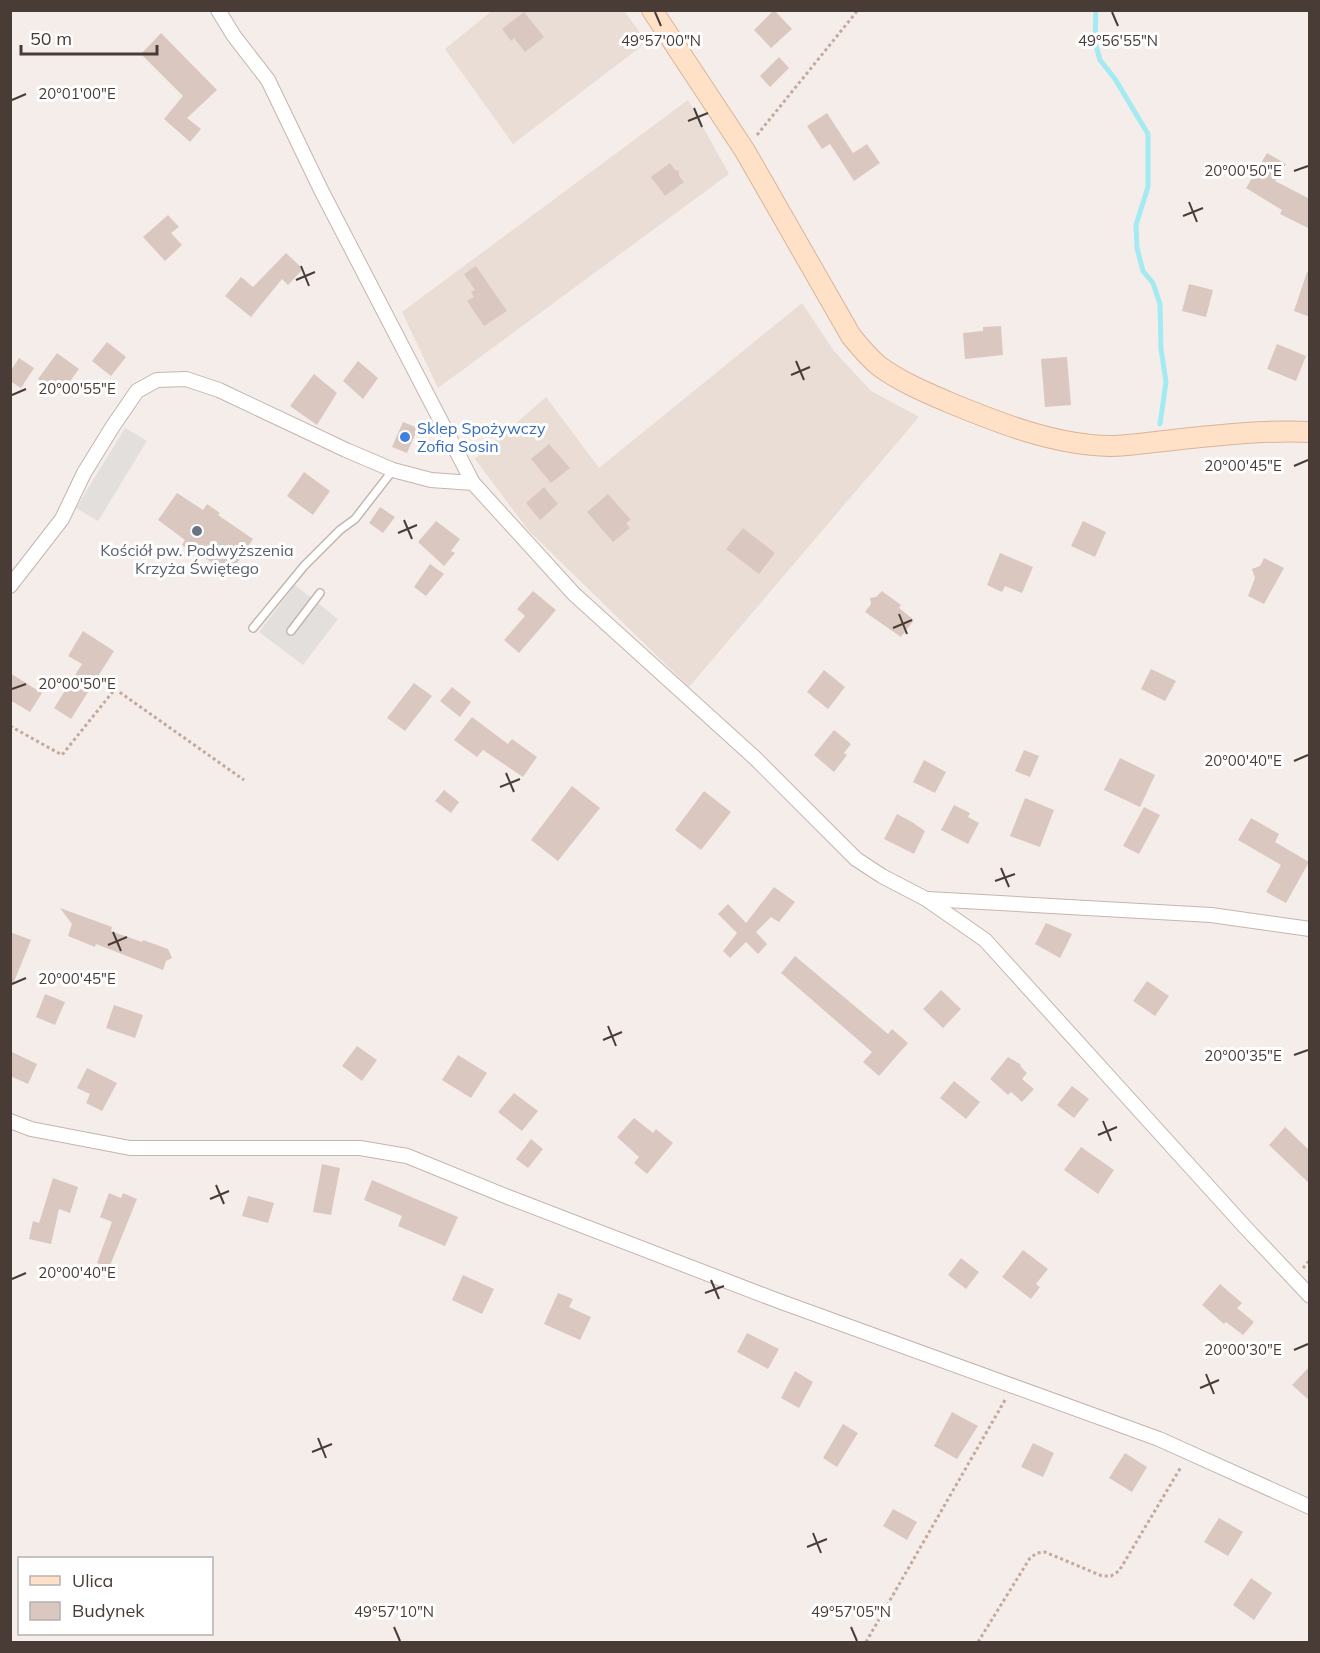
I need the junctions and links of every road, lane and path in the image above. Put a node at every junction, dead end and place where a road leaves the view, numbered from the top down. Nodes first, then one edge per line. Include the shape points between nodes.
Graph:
1 (218, 10) edge
2 (652, 10) edge
3 (858, 10) edge
4 (745, 151) junction
5 (1310, 432) edge
6 (393, 470) junction
7 (473, 483) junction
8 (10, 585) edge
9 (320, 593) dead end
10 (253, 628) dead end
11 (291, 631) dead end
12 (10, 726) edge
13 (244, 780) dead end
14 (926, 899) junction
15 (1310, 929) edge
16 (10, 1121) edge
17 (1310, 1296) edge
18 (1014, 1385) junction
19 (1190, 1452) junction
20 (1310, 1507) edge
21 (866, 1642) edge
22 (978, 1642) edge

1 - 7 street via 268,80
2 - 4 street
3 - 4 path
4 - 5 street via 851,336 881,367 922,391 1008,425 1079,444 1111,446 1238,433
6 - 7 street via 431,480
6 - 8 street via 219,390 186,379 157,380 137,391 84,473 62,519
6 - 10 lane via 355,519 304,566
7 - 14 street via 574,594 755,758 856,859
9 - 11 lane
12 - 13 path via 63,755 115,689
14 - 15 street via 1211,915
14 - 17 street via 985,940
16 - 18 street via 31,1129 130,1148 360,1148 407,1156 776,1300
18 - 19 street
18 - 21 path
19 - 20 street
19 - 22 path via 1119,1571 1102,1576 1045,1552 1036,1553

